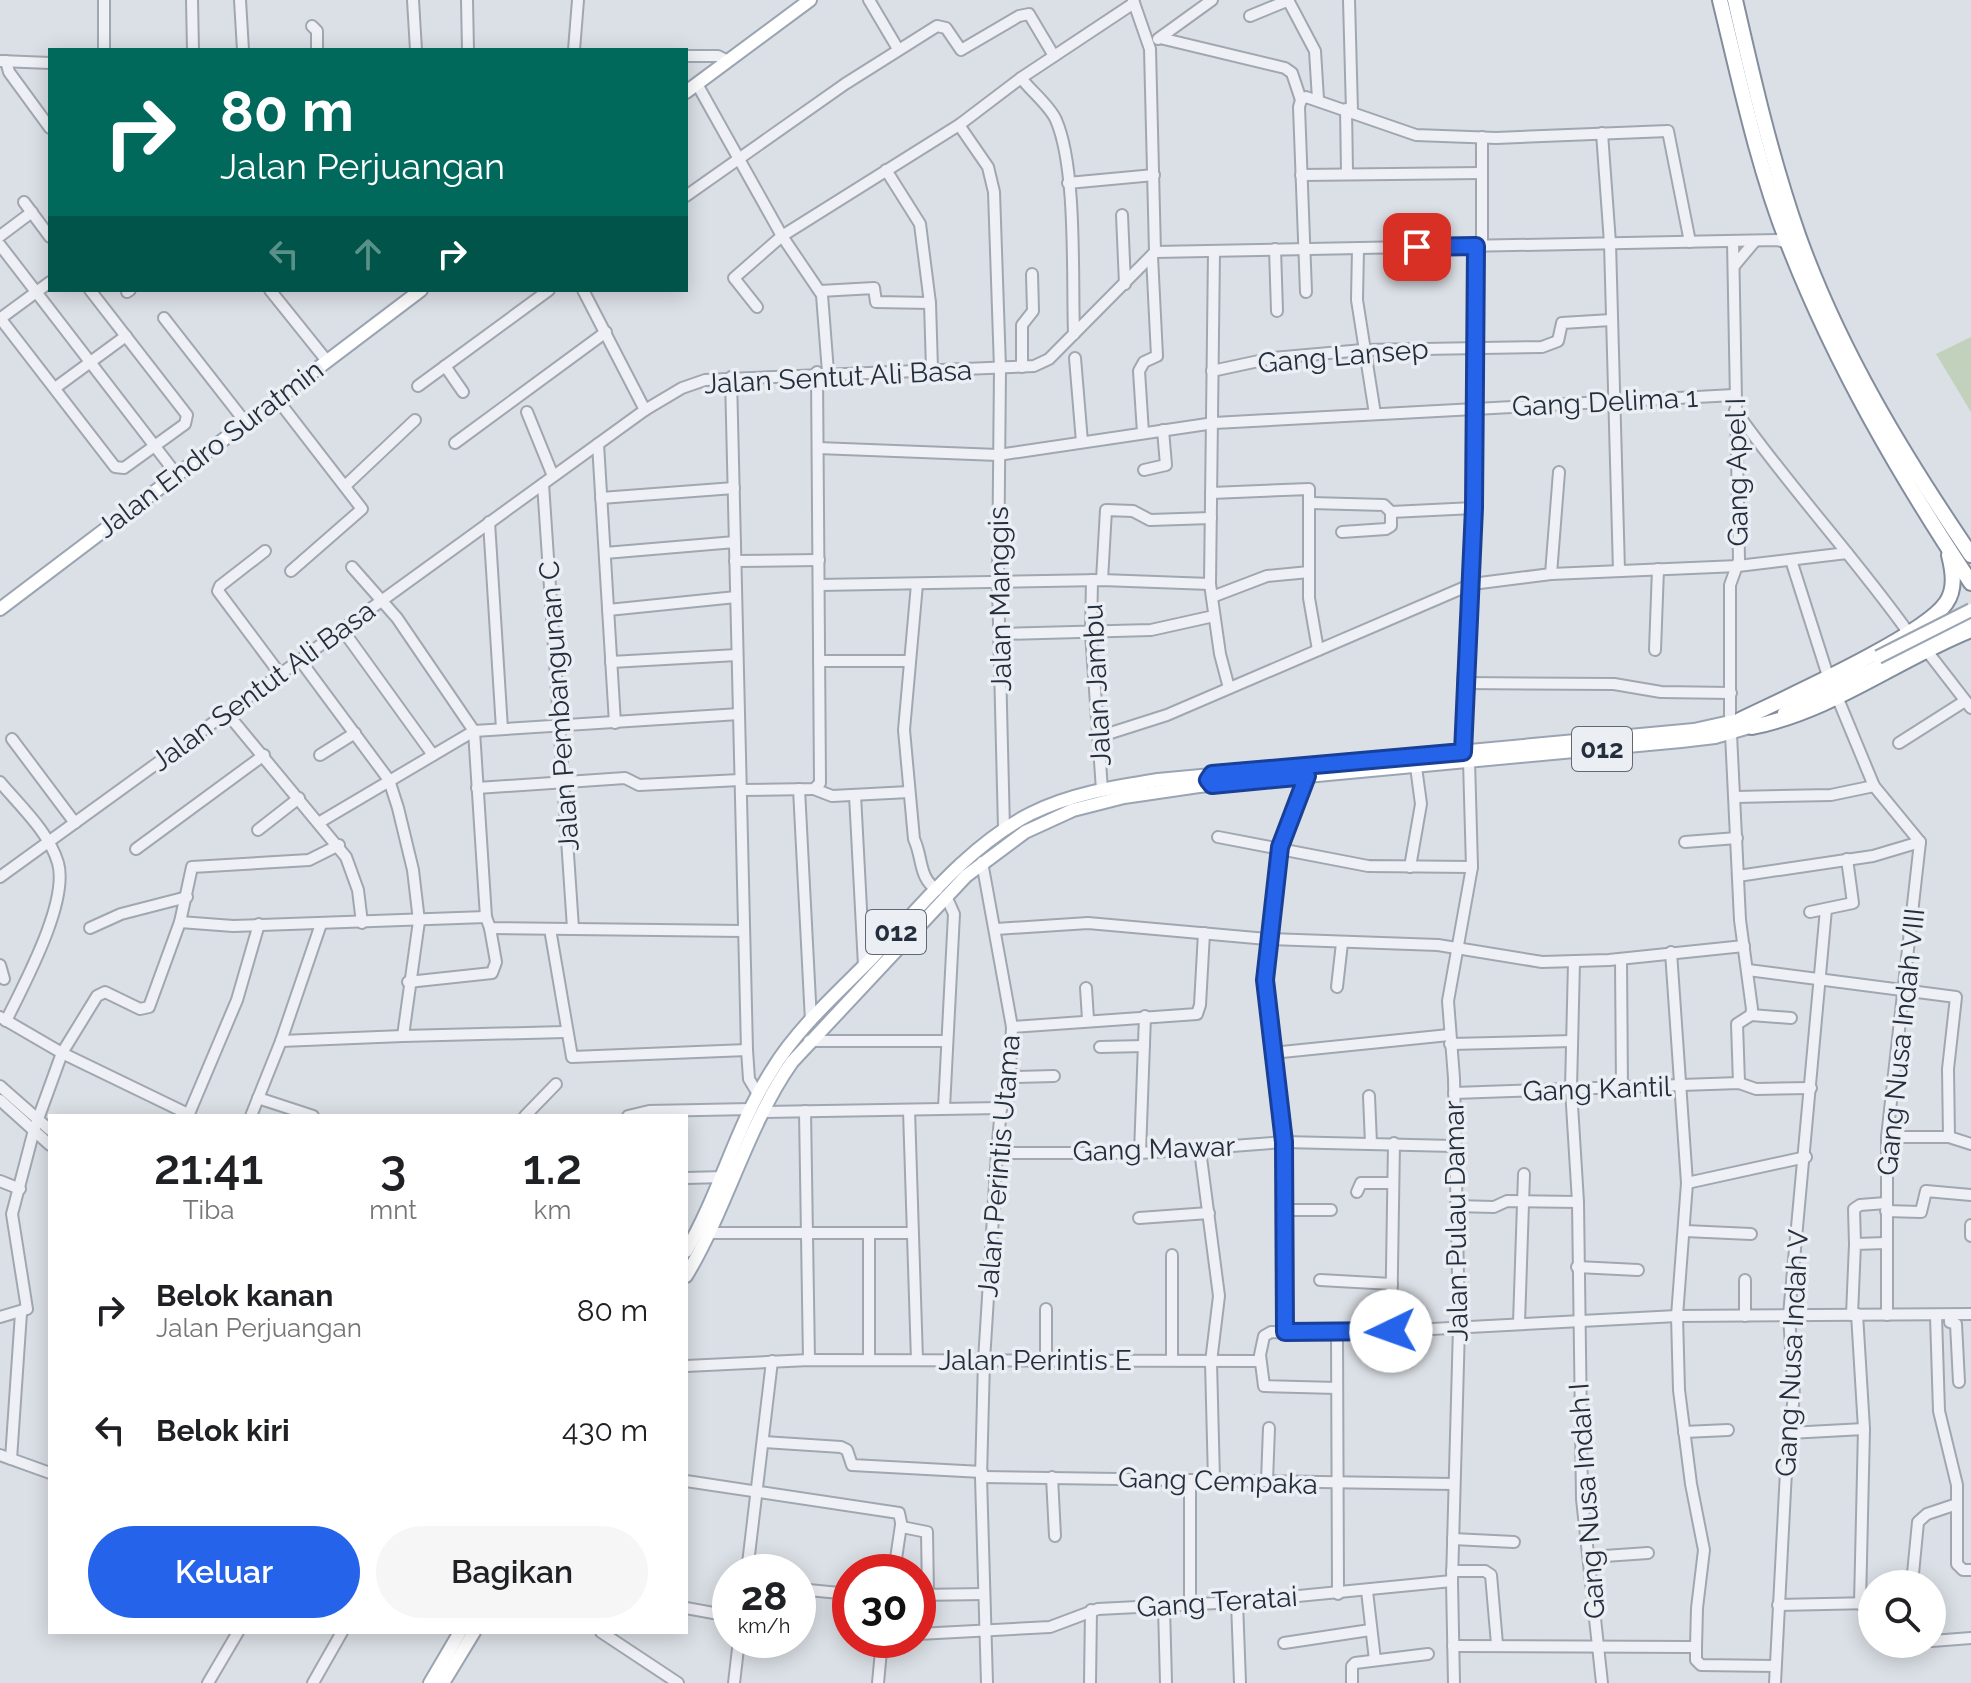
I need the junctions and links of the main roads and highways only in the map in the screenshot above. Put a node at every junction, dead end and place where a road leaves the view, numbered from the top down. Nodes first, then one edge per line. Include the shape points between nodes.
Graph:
1 (810, 0) edge
2 (1720, 0) edge
3 (1735, 0) edge
4 (688, 91) edge
5 (418, 292) edge
6 (1944, 541) junction
7 (1968, 549) edge
8 (1971, 583) edge
9 (0, 609) edge
10 (1971, 610) edge
11 (1925, 622) junction
12 (1970, 627) edge
13 (1880, 661) junction
14 (1738, 726) junction
15 (1466, 756) junction
16 (1212, 779) junction
17 (1198, 781) junction
18 (942, 893) junction
19 (758, 1110) junction
20 (688, 1247) edge
21 (688, 1273) edge
22 (459, 1634) edge
23 (473, 1634) edge
24 (430, 1683) edge
25 (443, 1683) edge

1 - 4 main road
2 - 6 highway via 1788,243 1857,395
3 - 7 highway via 1775,161 1818,285 1876,406
5 - 9 main road, Jalan Endro Suratmin
6 - 8 highway
6 - 11 highway via 1953,574 1951,594
10 - 11 highway via 1955,608
10 - 13 main road, bridge
11 - 14 highway
12 - 13 main road
12 - 14 highway via 1838,699 1776,723
13 - 14 main road, 012
14 - 15 main road, 012
15 - 16 main road, 012
15 - 16 main road, 012 via 1416,767
16 - 17 main road, 012
17 - 18 main road, 012 via 1073,810 1025,832
17 - 18 main road, 012 via 1102,790 1057,802 1004,829
18 - 19 main road, 012 via 809,1041
18 - 19 main road, 012 via 811,1021 776,1063 758,1094
19 - 20 main road, 012
19 - 21 main road, 012 via 711,1233
22 - 24 main road
23 - 25 main road

